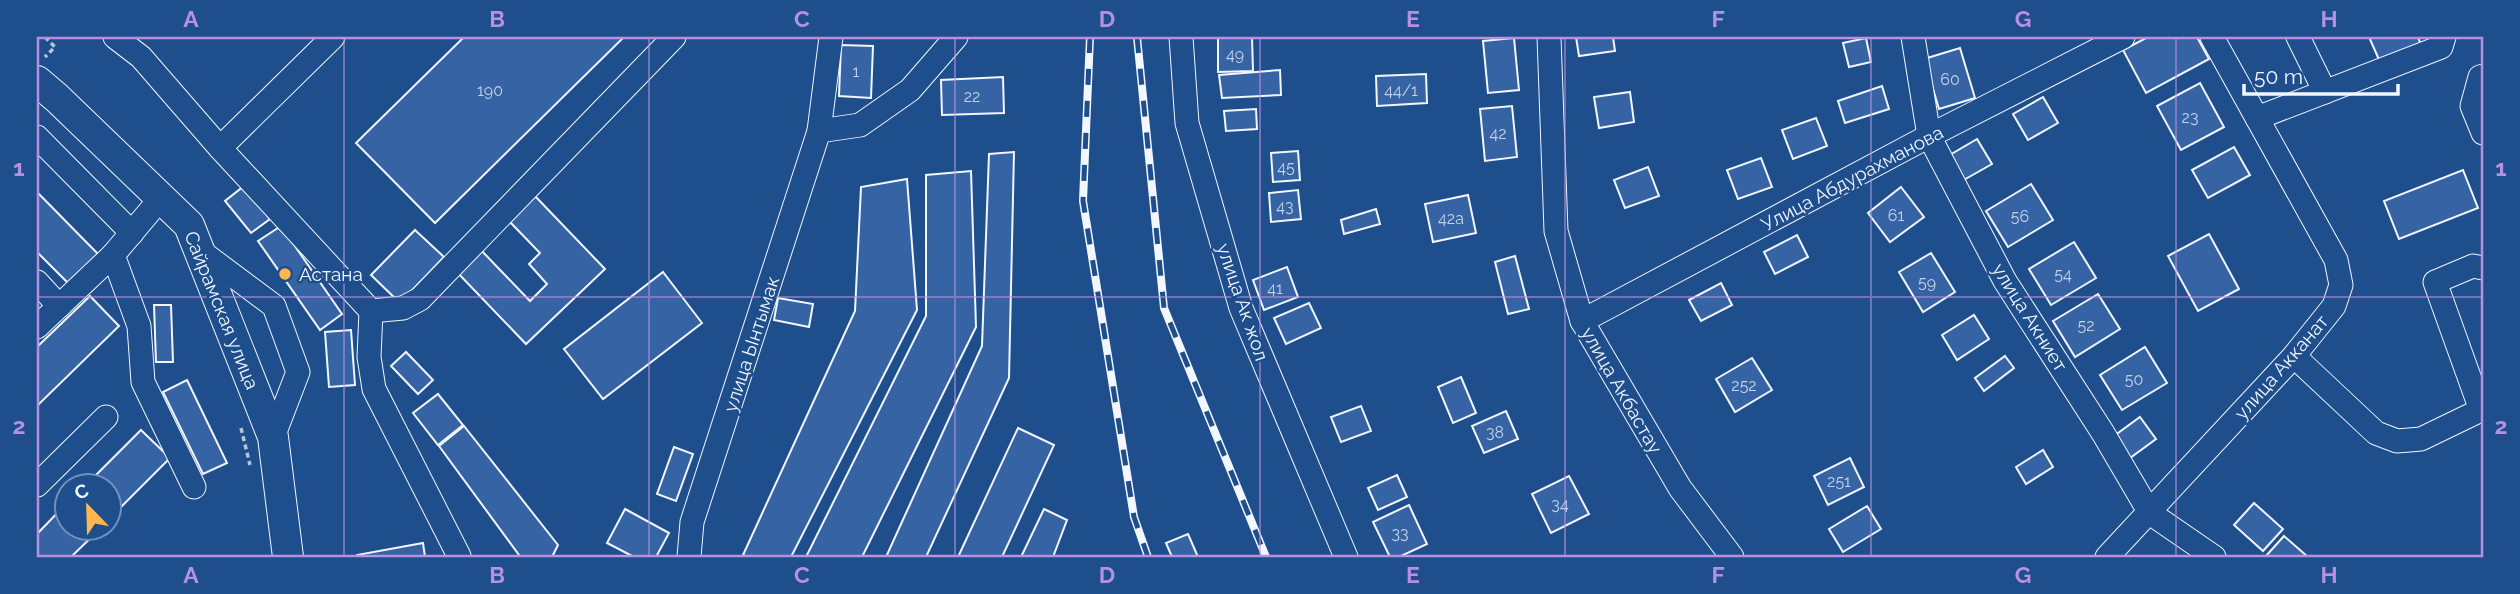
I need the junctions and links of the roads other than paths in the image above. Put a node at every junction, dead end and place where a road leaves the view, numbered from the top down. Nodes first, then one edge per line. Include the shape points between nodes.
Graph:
1 (115, 37) edge
2 (333, 37) edge
3 (674, 37) edge
4 (831, 37) edge
5 (956, 37) edge
6 (1181, 37) edge
7 (1549, 37) edge
8 (1913, 37) edge
9 (2123, 37) edge
10 (2212, 37) edge
11 (2298, 37) edge
12 (2444, 37) edge
13 (2483, 76) edge
14 (37, 81) edge
15 (2325, 92) junction
16 (2257, 118) junction
17 (819, 131) junction
18 (2483, 133) edge
19 (1929, 136) junction
20 (37, 137) edge
21 (220, 148) junction
22 (161, 198) junction
23 (132, 233) junction
24 (199, 250) junction
25 (113, 255) junction
26 (2483, 268) edge
27 (37, 282) edge
28 (59, 306) junction
29 (372, 311) junction
30 (1582, 321) junction
31 (37, 327) edge
32 (2294, 356) junction
33 (2482, 410) edge
34 (106, 416) dead end
35 (273, 437) junction
36 (37, 485) edge
37 (194, 487) dead end
38 (2150, 513) junction
39 (459, 556) edge
40 (288, 557) edge
41 (689, 557) edge
42 (1346, 557) edge
43 (1732, 557) edge
44 (2107, 557) edge
45 (2214, 557) edge

1 - 21 street via 141,57
2 - 21 street
3 - 29 street via 420,299 403,308
4 - 17 street, улица Ынтымак
5 - 17 street via 910,90 860,125
6 - 42 street, улица Ак жол via 1187,123 1241,308
7 - 30 street, улица Акбастау via 1556,231
8 - 19 street, улица Акниет
9 - 19 street, Улица Абдурахманова
10 - 16 street, улица Акканат
11 - 15 street
12 - 15 street via 2441,47
13 - 18 street via 2472,106
14 - 22 main road, Сайрамская улица
15 - 16 street
16 - 32 street, улица Акканат via 2336,260 2341,285 2334,306
17 - 41 street, улица Ынтымак via 692,522
19 - 30 street, Улица Абдурахманова
19 - 38 street, улица Акниет via 2005,281
20 - 23 street
21 - 29 street
22 - 23 street
22 - 24 main road, Сайрамская улица via 189,225
23 - 25 street
24 - 35 main road, Сайрамская улица
24 - 35 street via 274,306 298,372
25 - 28 street
25 - 37 street via 139,326 144,382
26 - 33 street via 2473,266 2435,282
27 - 28 street
28 - 31 street
29 - 39 street via 369,358 374,389
30 - 43 street, улица Акбастау via 1679,488
32 - 33 street via 2376,433 2397,441 2421,439
32 - 38 street, улица Акканат
34 - 36 street
35 - 40 main road, Сайрамская улица
38 - 44 street, улица Акканат
38 - 45 street, улица Акниет

